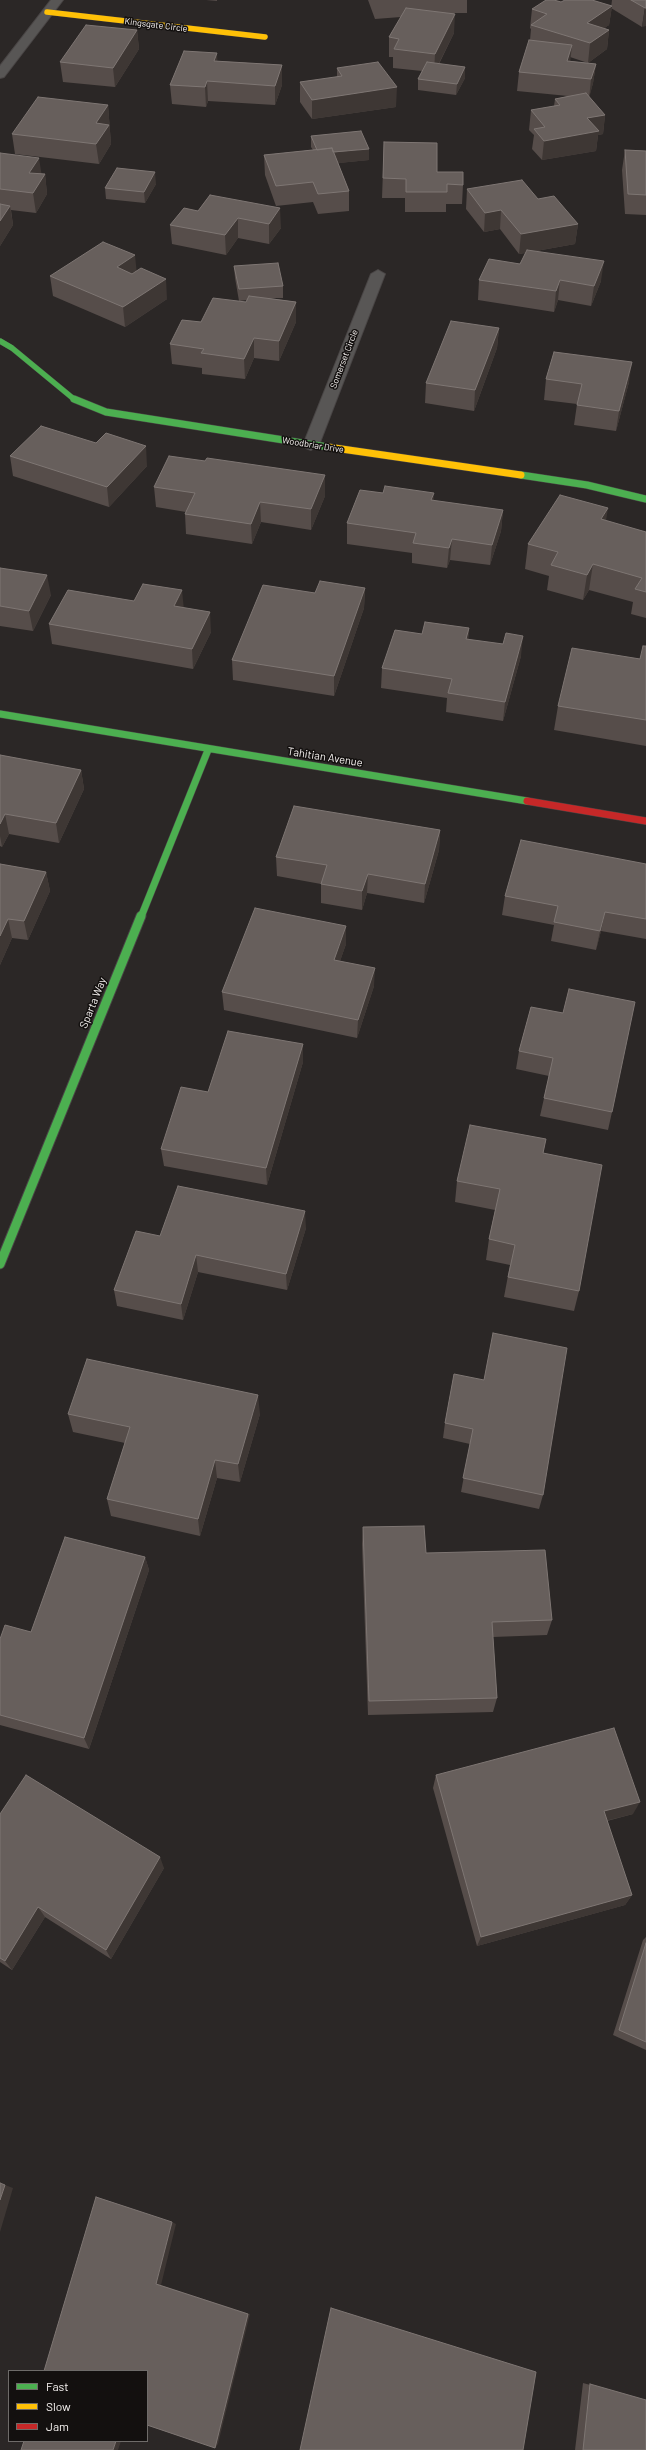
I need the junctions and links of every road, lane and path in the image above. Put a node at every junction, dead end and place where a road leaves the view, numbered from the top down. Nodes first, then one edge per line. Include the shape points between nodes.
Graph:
1 (57, 0) edge
2 (47, 12) junction
3 (265, 37) dead end
4 (0, 74) edge
5 (378, 274) dead end
6 (0, 341) edge
7 (311, 445) junction
8 (646, 499) edge
9 (0, 714) edge
10 (208, 750) junction
11 (646, 821) edge
12 (0, 1264) edge

1 - 2 street
2 - 3 street, Kingsgate Circle
2 - 4 street
5 - 7 street, Somerset Circle
6 - 7 street, Woodbriar Drive via 75,400 106,412
7 - 8 street, Woodbriar Drive via 588,485
9 - 10 street, Tahitian Avenue
10 - 11 street, Tahitian Avenue
10 - 12 street, Sparta Way

